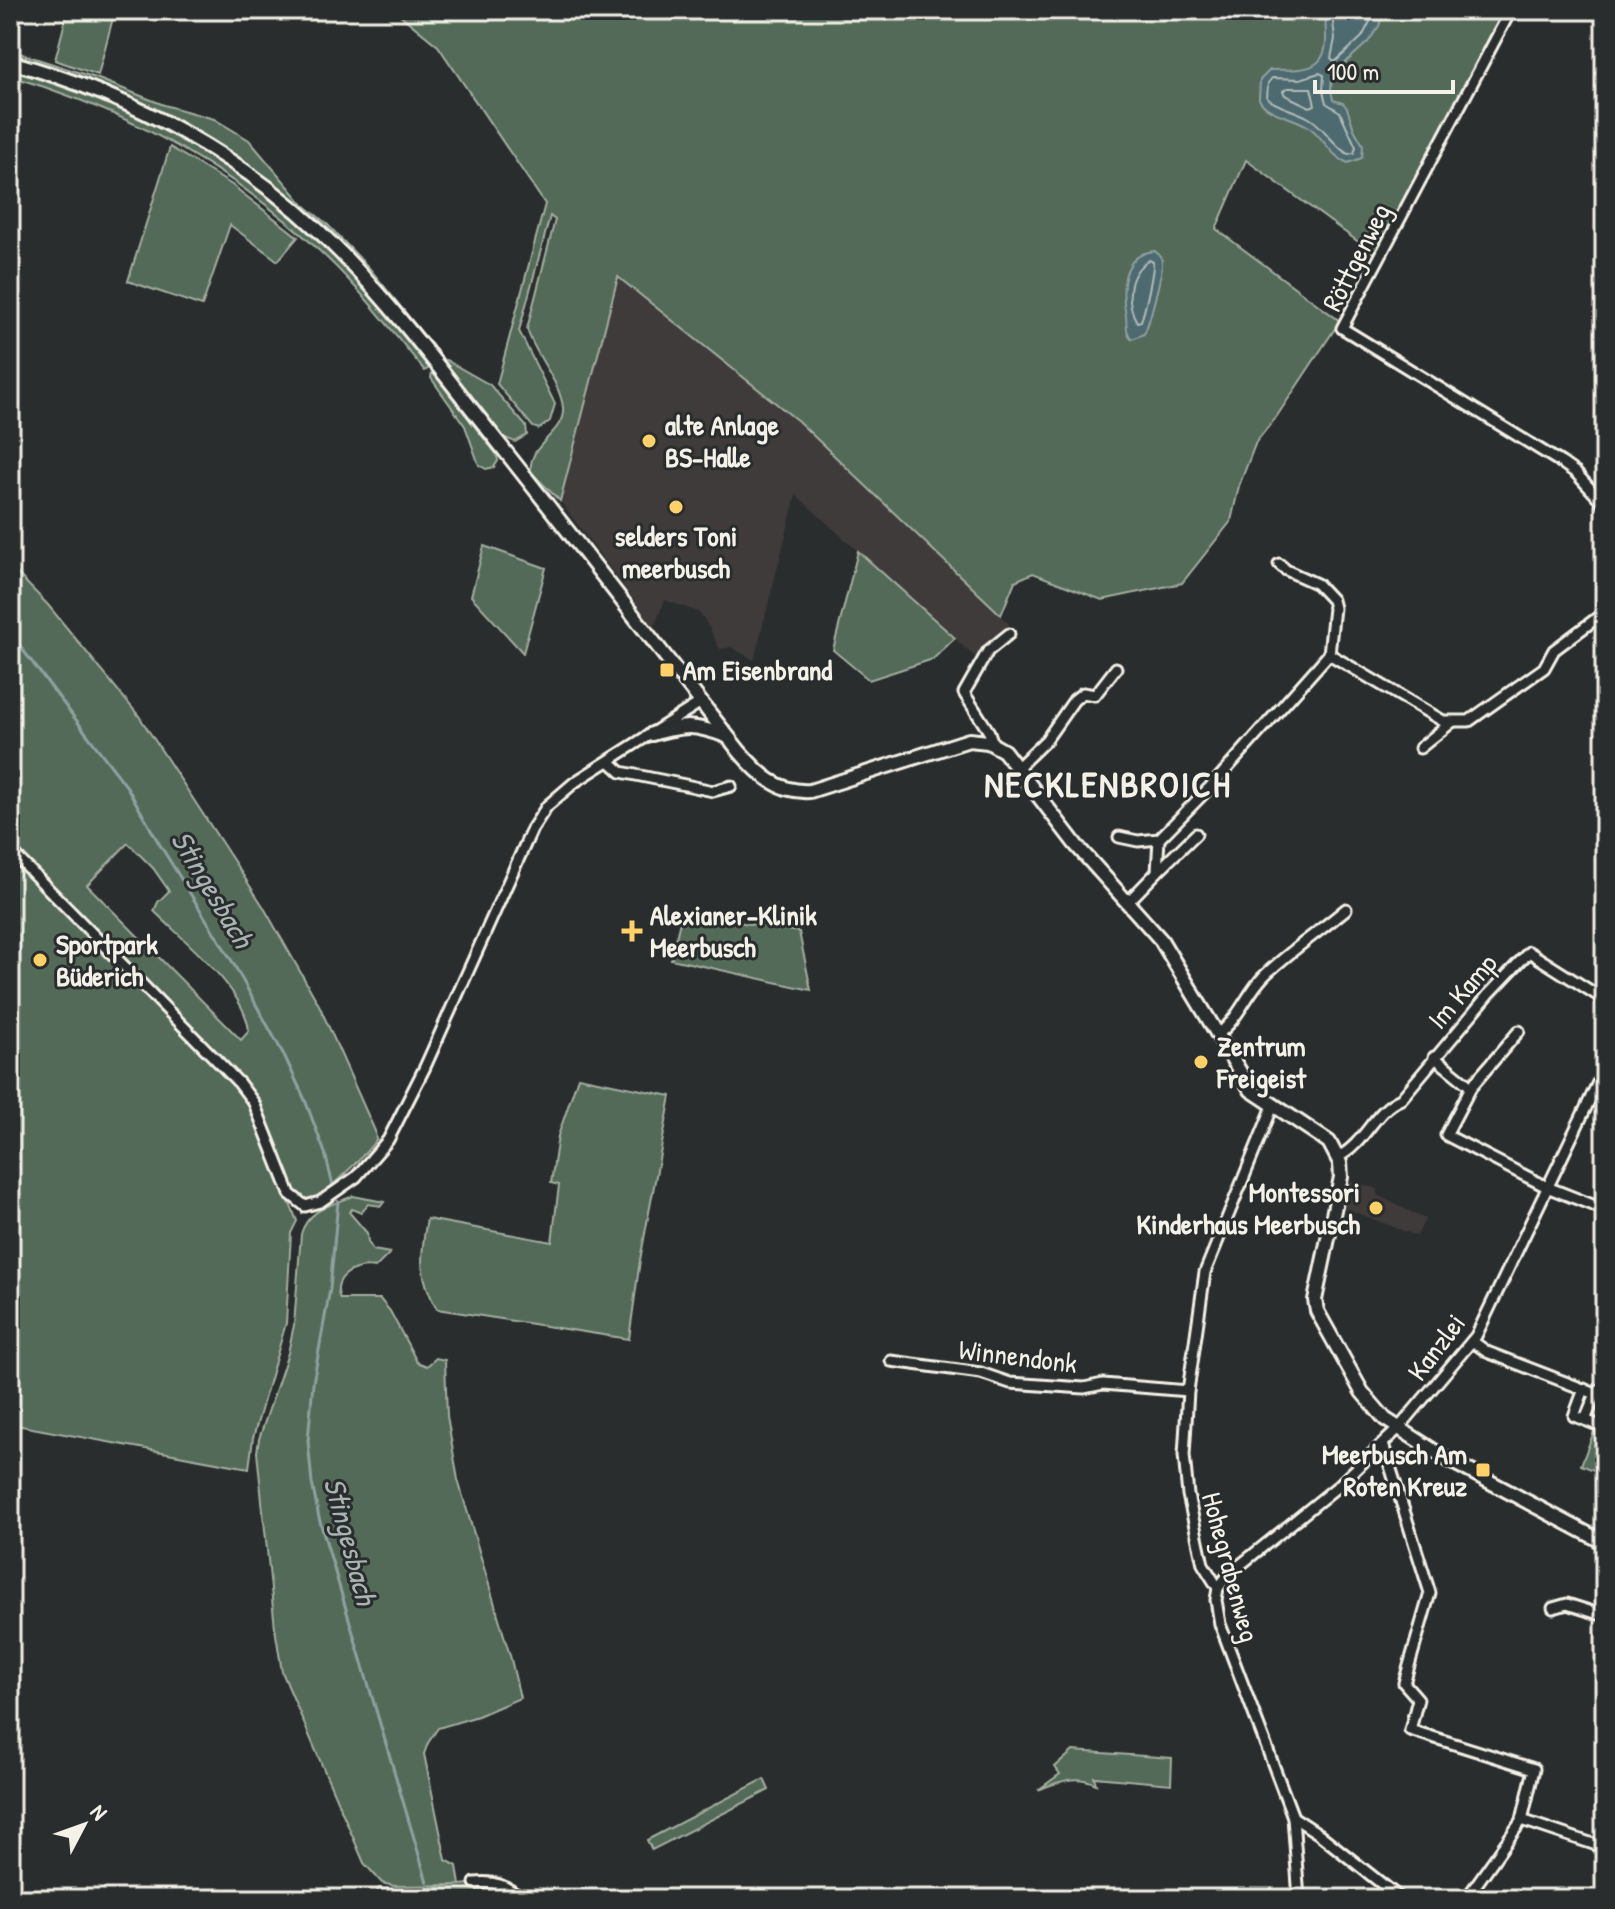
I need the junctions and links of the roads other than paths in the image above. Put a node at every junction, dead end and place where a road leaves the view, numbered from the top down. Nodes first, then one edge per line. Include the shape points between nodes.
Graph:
1 (1511, 10) edge
2 (10, 62) edge
3 (1605, 505) edge
4 (1279, 564) dead end
5 (1605, 612) edge
6 (1009, 634) dead end
7 (1329, 654) junction
8 (1116, 668) dead end
9 (701, 702) junction
10 (1452, 722) junction
11 (652, 734) junction
12 (728, 737) junction
13 (993, 744) junction
14 (1420, 748) dead end
15 (609, 761) junction
16 (1018, 767) junction
17 (731, 786) dead end
18 (1196, 834) dead end
19 (1119, 837) dead end
20 (1159, 839) junction
21 (10, 850) edge
22 (1157, 872) junction
23 (1128, 902) junction
24 (1346, 909) dead end
25 (1605, 1000) edge
26 (1519, 1031) dead end
27 (1217, 1035) junction
28 (1434, 1057) junction
29 (1605, 1068) edge
30 (1471, 1087) junction
31 (1273, 1106) junction
32 (1338, 1157) junction
33 (1547, 1187) junction
34 (1605, 1210) edge
35 (1472, 1341) junction
36 (891, 1361) dead end
37 (1605, 1385) edge
38 (1584, 1389) junction
39 (1188, 1391) junction
40 (1596, 1394) junction
41 (1585, 1420) junction
42 (1605, 1428) edge
43 (1398, 1429) junction
44 (1383, 1444) junction
45 (1605, 1543) edge
46 (1218, 1588) junction
47 (1553, 1608) dead end
48 (1605, 1616) edge
49 (1293, 1817) junction
50 (1522, 1820) junction
51 (1605, 1848) edge
52 (475, 1883) dead end
53 (521, 1899) edge
54 (1299, 1899) edge
55 (1401, 1899) edge
56 (1466, 1899) edge

1 - 3 street, Röttgenweg via 1342,328 1562,463
2 - 9 main road via 113,97 194,137 314,226 417,341
4 - 7 street via 1317,584 1332,600
5 - 10 street via 1554,650 1544,668 1481,715
6 - 13 street via 988,651 964,693
7 - 10 street
7 - 20 street
8 - 16 street via 1095,695 1083,693 1074,700 1046,740
9 - 11 street
9 - 12 main road
10 - 14 street
11 - 12 main road via 688,726
11 - 15 street
12 - 13 main road via 764,778 801,792 963,741
13 - 16 main road
15 - 17 street via 621,772 649,778 713,791
15 - 21 street via 562,791 536,821 388,1140 345,1186 312,1205 302,1205 290,1194 254,1103 239,1083
16 - 23 main road
18 - 22 street
19 - 20 street
20 - 22 street
22 - 23 street
23 - 27 main road via 1167,948
24 - 27 street via 1276,964
25 - 28 street, Im Kamp via 1529,952
26 - 30 street
27 - 31 main road via 1251,1090
28 - 30 street, Im Kamp
28 - 32 street, Im Kamp via 1401,1099
29 - 33 street, Kanzlei
30 - 33 street via 1446,1135
31 - 32 main road via 1319,1134
31 - 39 street, Hohegrabenweg via 1205,1272
32 - 43 main road via 1341,1177 1315,1306 1362,1392
33 - 34 street
33 - 35 street, Kanzlei
35 - 38 street via 1487,1352
35 - 43 street, Kanzlei
36 - 39 street, Winnendonk via 981,1373 1010,1383
37 - 40 street
38 - 40 street
38 - 41 street via 1574,1416
39 - 46 street, Hohegrabenweg via 1188,1495 1203,1564
40 - 41 street
41 - 42 street
43 - 44 street, Kanzlei
43 - 45 main road
44 - 46 street, Kanzlei
44 - 50 street via 1430,1593 1404,1683 1418,1699 1410,1730 1534,1769
46 - 49 street, Hohegrabenweg via 1220,1624
47 - 48 street via 1567,1604
49 - 54 street, Hohegrabenweg
49 - 55 street
50 - 51 street
50 - 56 street
52 - 53 street via 498,1883

